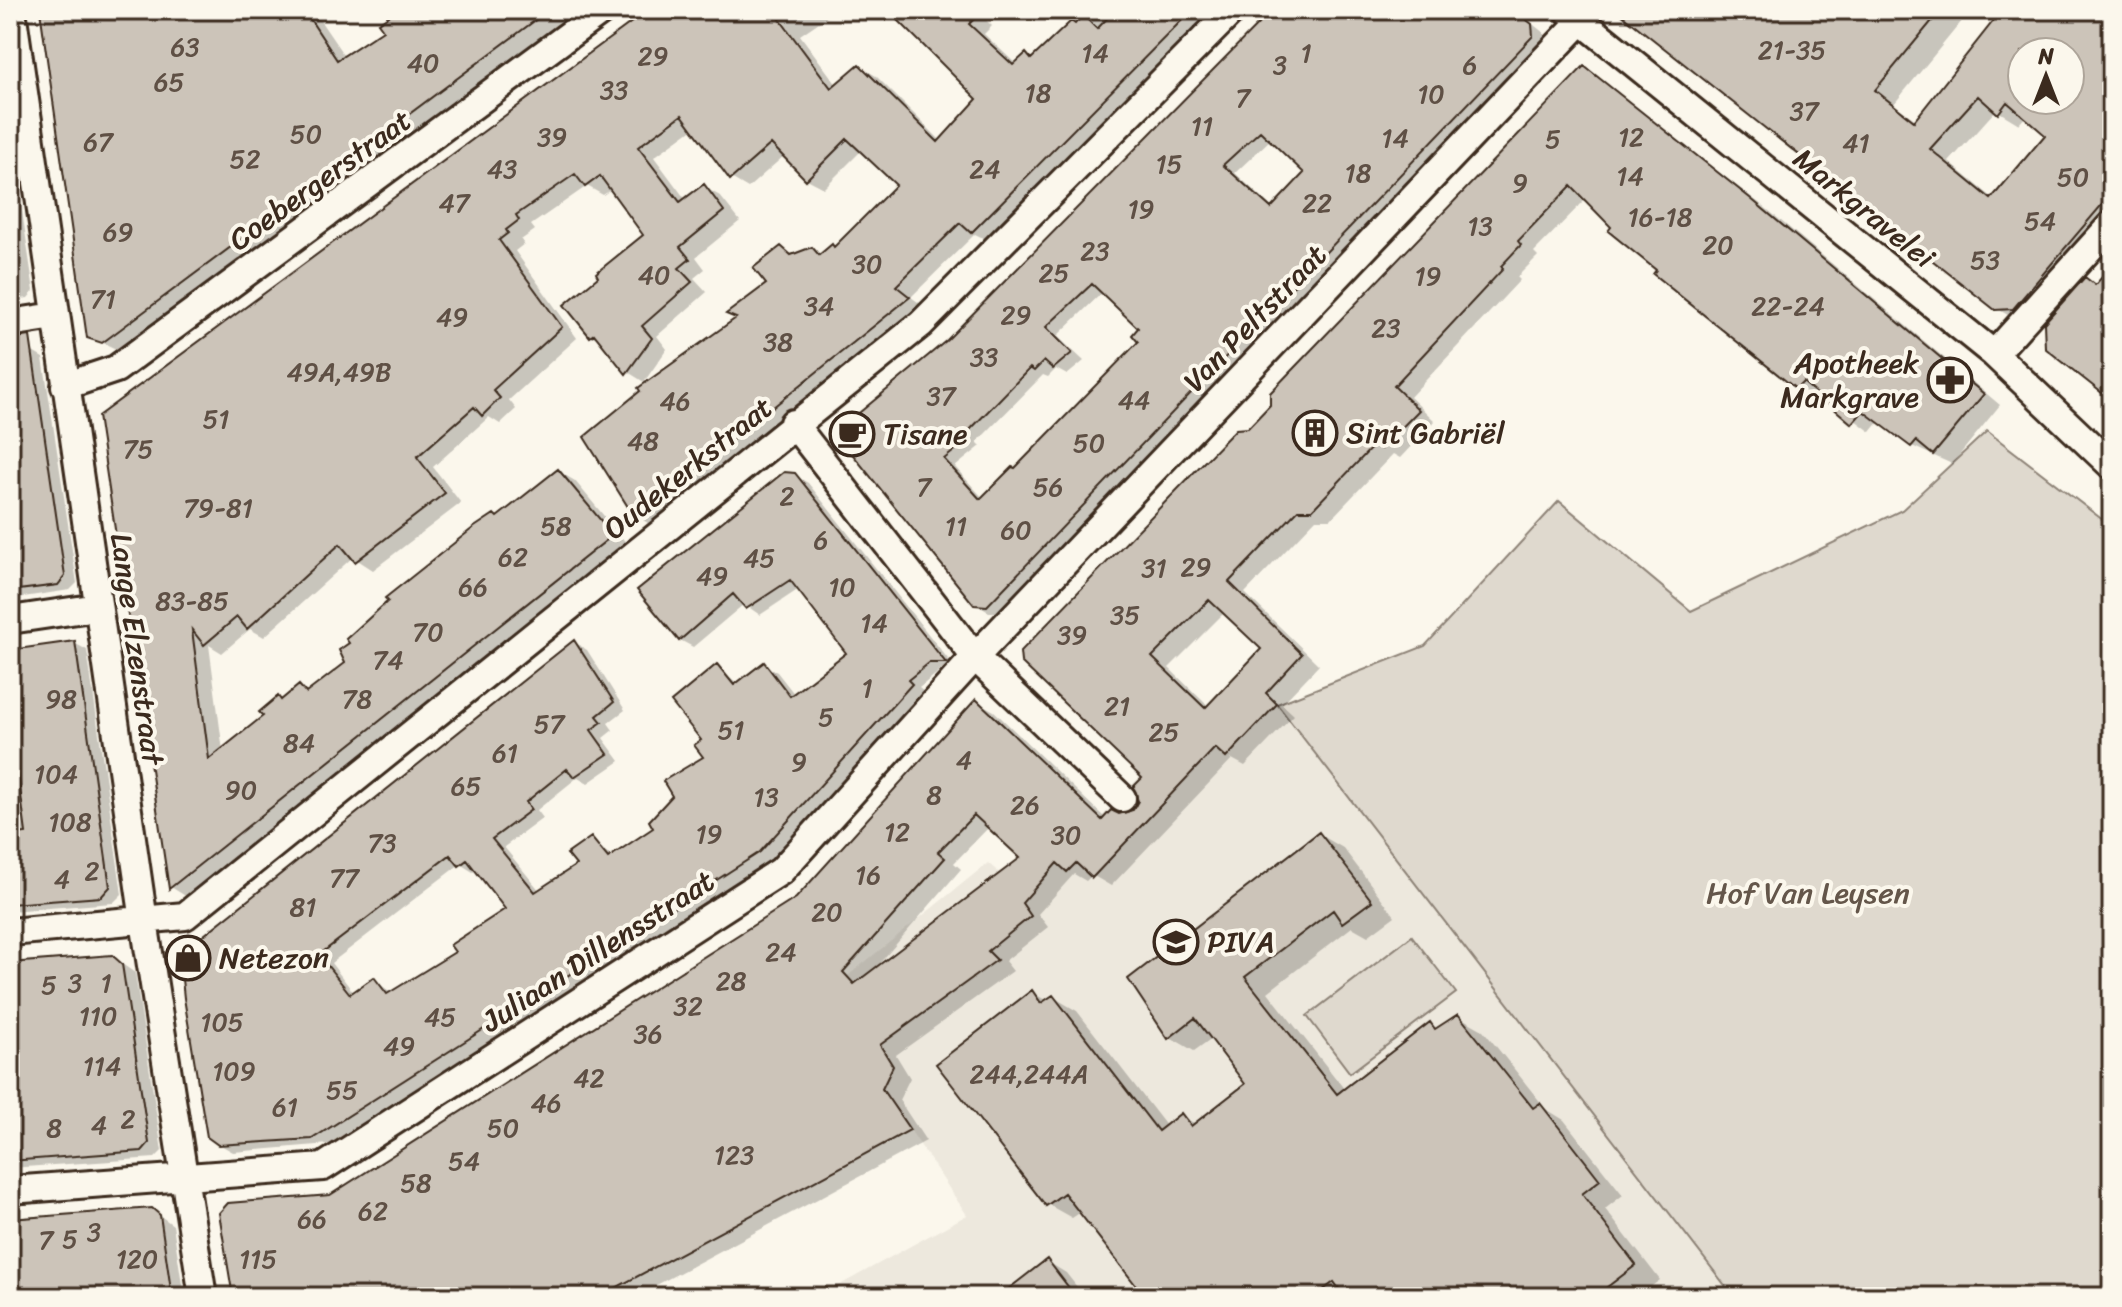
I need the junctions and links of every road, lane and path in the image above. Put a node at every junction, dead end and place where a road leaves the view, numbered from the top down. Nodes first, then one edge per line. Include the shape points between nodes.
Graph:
1 (12, 10) edge
2 (603, 10) edge
3 (1233, 10) edge
4 (1575, 16) edge
5 (2112, 224) edge
6 (55, 316) junction
7 (10, 323) edge
8 (1994, 354) junction
9 (65, 386) junction
10 (793, 423) junction
11 (2112, 466) edge
12 (98, 607) junction
13 (10, 620) edge
14 (975, 657) junction
15 (1122, 798) dead end
16 (144, 921) junction
17 (10, 932) edge
18 (185, 1179) junction
19 (10, 1190) edge
20 (203, 1297) edge

1 - 6 street, Lange Elzenstraat
2 - 9 street, Coebergerstraat via 116,369
3 - 10 street, Oudekerkstraat via 921,324
4 - 8 street, Markgravelei
4 - 14 street, Van Peltstraat
5 - 8 street
6 - 7 street
6 - 9 street, Lange Elzenstraat
8 - 11 street, Markgravelei
9 - 12 street, Lange Elzenstraat
10 - 14 street
10 - 16 street, Oudekerkstraat via 185,916
12 - 13 street
12 - 16 street, Lange Elzenstraat
14 - 15 street
14 - 18 street, Juliaan Dillensstraat via 781,871 323,1167
16 - 17 street, Oudekerkstraat
16 - 18 street, Lange Elzenstraat
18 - 19 street, Juliaan Dillensstraat
18 - 20 street, Lange Elzenstraat

